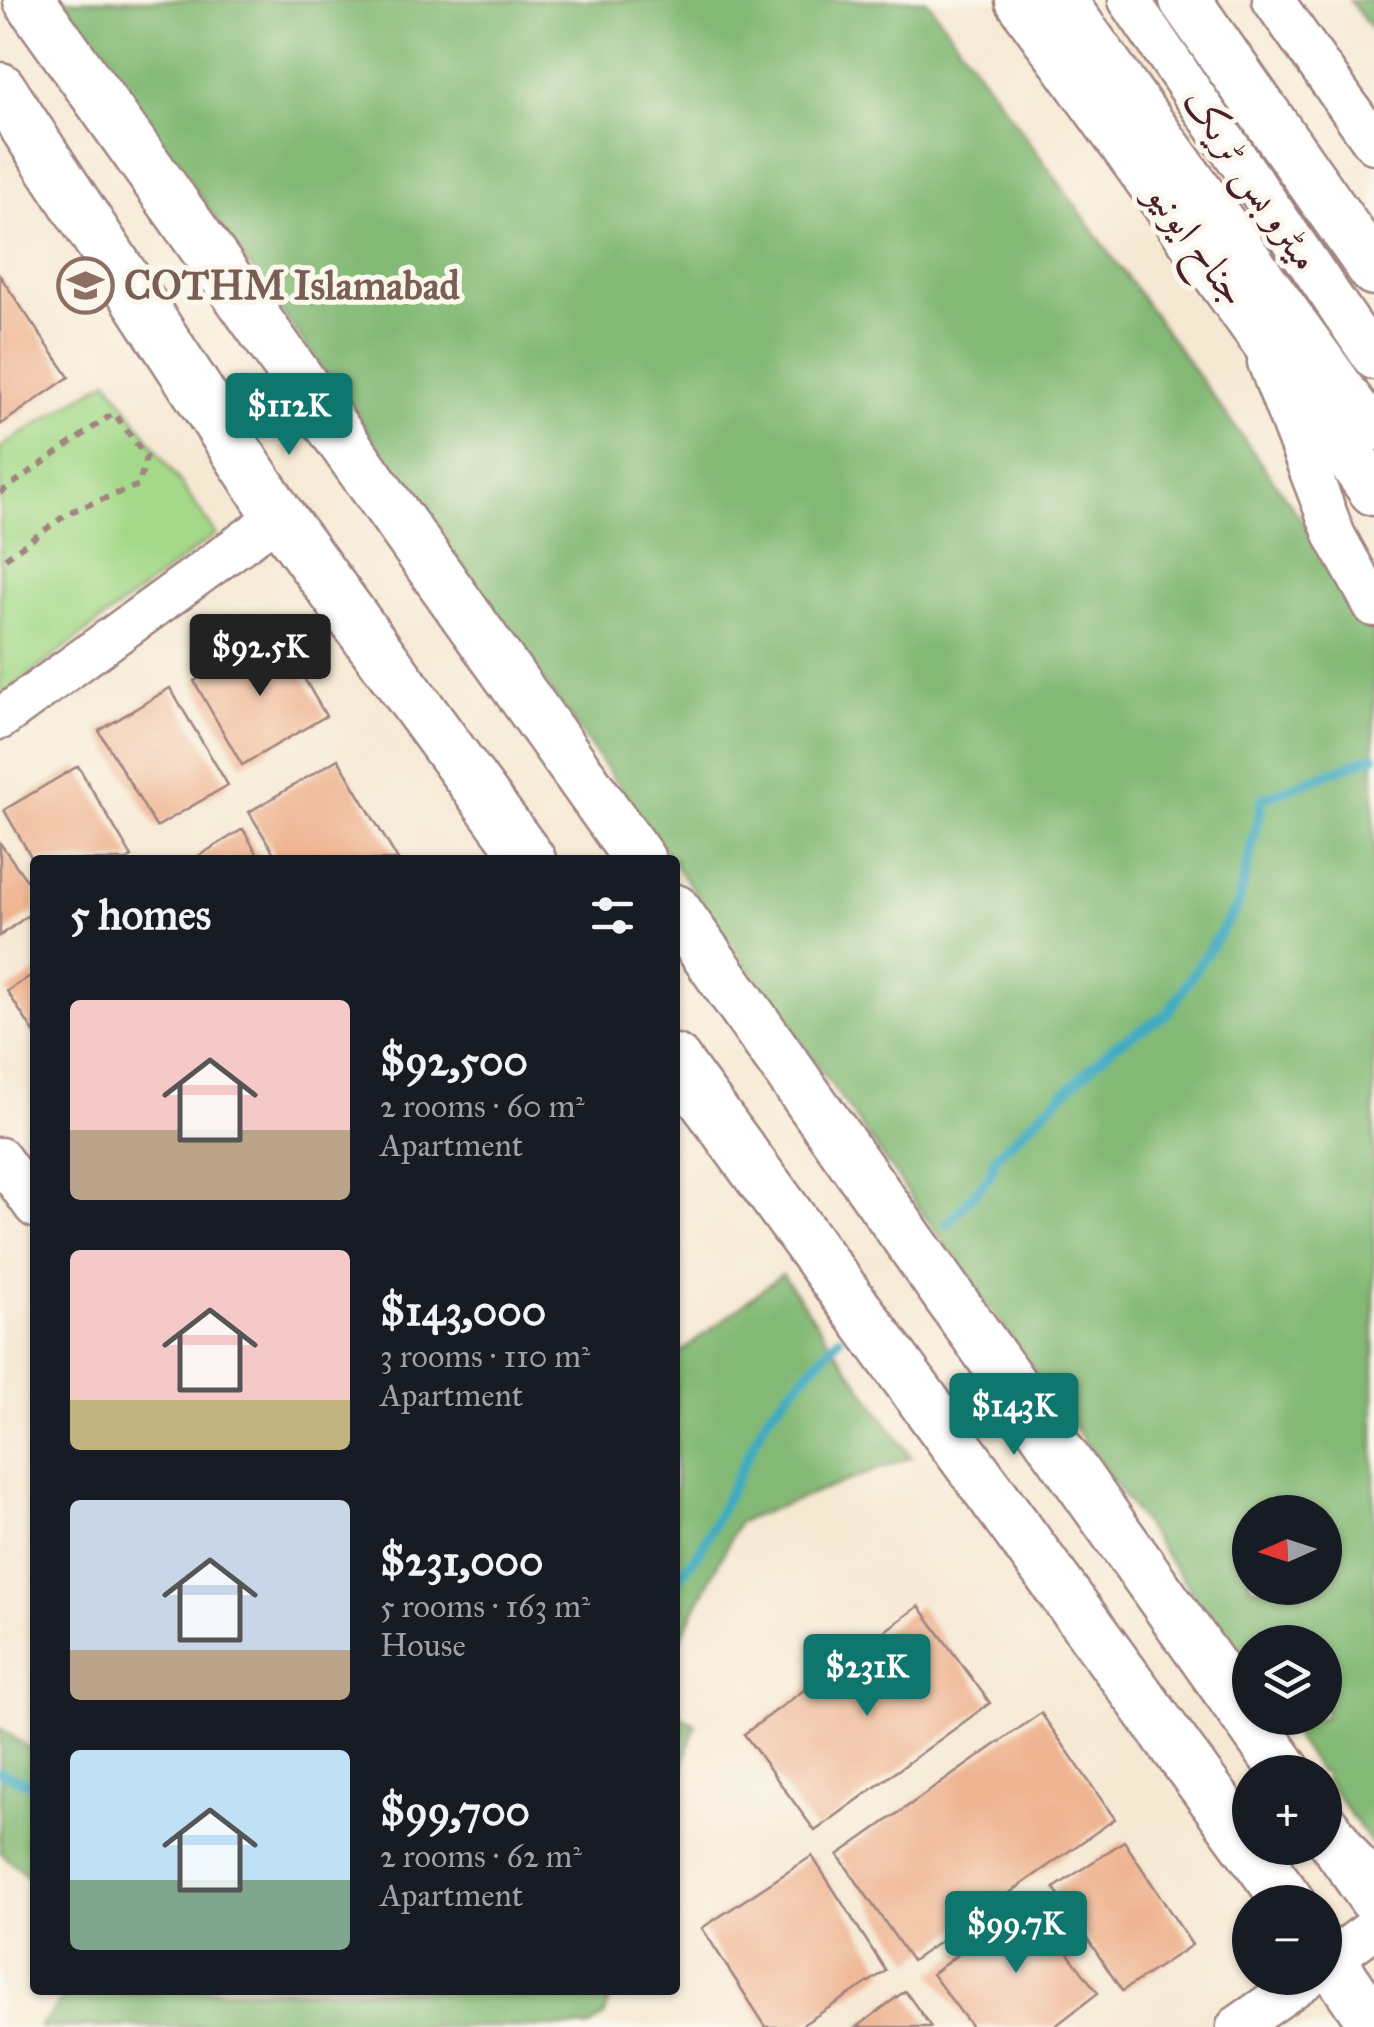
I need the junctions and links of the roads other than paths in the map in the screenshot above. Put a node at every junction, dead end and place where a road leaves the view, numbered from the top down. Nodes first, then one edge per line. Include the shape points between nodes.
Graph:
1 (29, 0) edge
2 (1021, 0) edge
3 (1066, 0) edge
4 (1129, 0) edge
5 (1185, 0) edge
6 (1273, 0) edge
7 (0, 88) edge
8 (1374, 143) edge
9 (1374, 270) edge
10 (1251, 318) junction
11 (1374, 360) edge
12 (1374, 430) edge
13 (1374, 490) edge
14 (280, 516) junction
15 (1374, 606) edge
16 (0, 719) edge
17 (526, 855) edge
18 (636, 855) edge
19 (680, 917) edge
20 (680, 1067) edge
21 (0, 1158) edge
22 (30, 1200) edge
23 (1274, 1755) edge
24 (1342, 1852) edge
25 (1276, 1885) edge
26 (1374, 1898) edge
27 (1374, 1928) edge
28 (1342, 1950) edge
29 (1342, 1987) edge
30 (1280, 1995) edge
31 (1374, 2024) edge
32 (1237, 2027) edge

1 - 18 main road
2 - 10 main road, جناح ایونیو
3 - 12 street, میٹرو بس ٹریک
4 - 11 street, میٹرو بس ٹریک
5 - 9 main road
6 - 8 street
7 - 14 main road
10 - 13 main road, جناح ایونیو
10 - 15 street via 1335,536
14 - 16 street
14 - 17 main road
19 - 23 main road
20 - 25 main road
21 - 22 street
24 - 26 main road
27 - 28 street
29 - 31 main road
30 - 32 street

